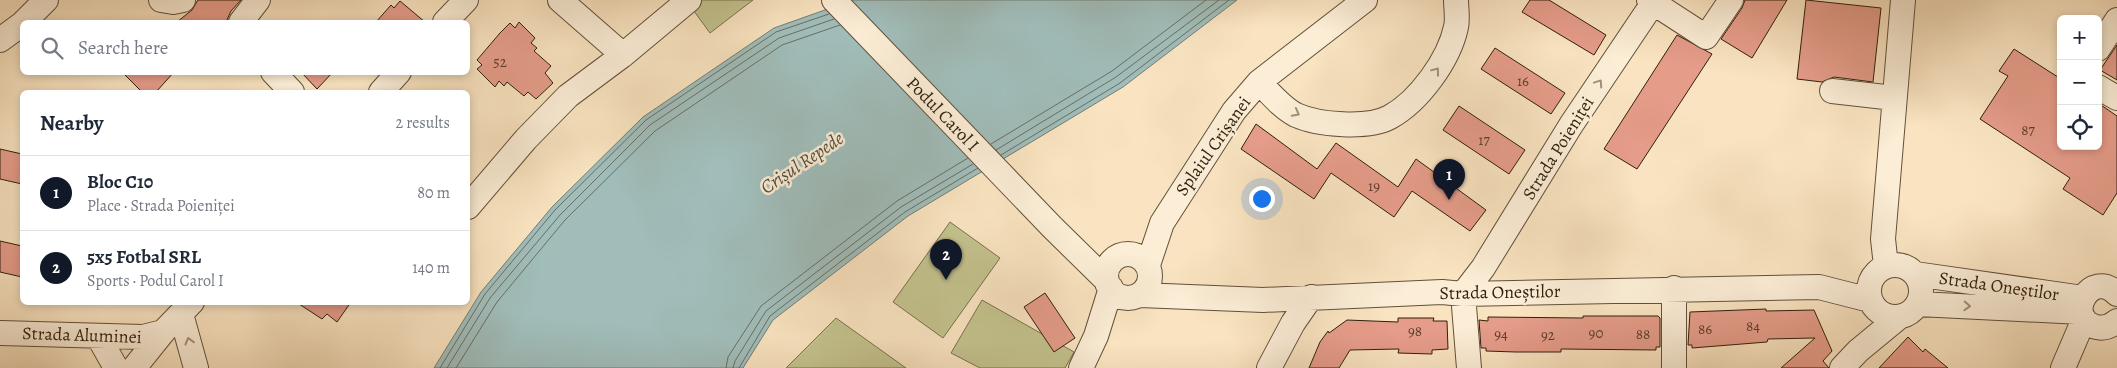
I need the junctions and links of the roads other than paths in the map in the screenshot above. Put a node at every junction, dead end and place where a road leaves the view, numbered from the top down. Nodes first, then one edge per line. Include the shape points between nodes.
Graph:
1 (46, 0) edge
2 (161, 0) edge
3 (183, 0) edge
4 (466, 0) edge
5 (560, 0) edge
6 (689, 0) edge
7 (834, 0) edge
8 (1365, 0) edge
9 (1456, 0) edge
10 (1731, 0) edge
11 (1903, 0) edge
12 (1651, 1) edge
13 (26, 20) edge
14 (447, 20) edge
15 (2117, 20) edge
16 (20, 25) edge
17 (0, 40) edge
18 (2102, 43) edge
19 (623, 55) junction
20 (276, 75) edge
21 (396, 75) edge
22 (1259, 82) junction
23 (2102, 89) edge
24 (290, 90) edge
25 (383, 90) edge
26 (1832, 91) dead end
27 (1894, 98) junction
28 (2117, 98) edge
29 (470, 205) edge
30 (1060, 235) joint
31 (1883, 268) junction
32 (1915, 274) junction
33 (2117, 276) edge
34 (1129, 277) junction
35 (1820, 287) junction
36 (1674, 288) junction
37 (1463, 294) junction
38 (1312, 297) junction
39 (1871, 303) junction
40 (1918, 304) junction
41 (187, 308) edge
42 (2101, 312) edge
43 (1898, 318) junction
44 (0, 332) edge
45 (163, 332) junction
46 (98, 336) junction
47 (1858, 351) junction
48 (116, 368) edge
49 (134, 368) edge
50 (196, 368) edge
51 (1081, 368) edge
52 (1269, 368) edge
53 (1469, 368) edge
54 (1674, 368) edge
55 (1842, 368) edge
56 (2063, 368) edge
57 (2071, 368) edge

1 - 13 street
2 - 3 street
4 - 14 street
5 - 19 street
6 - 19 street
7 - 30 street, Podul Carol I
8 - 22 street, Splaiul Crișanei
22 -> 9 street via 1295,114 1318,122 1352,125 1388,118 1413,100 1440,65 1456,26
10 - 12 street, Strada Poieniței via 1706,37
11 - 27 street
37 -> 12 street, Strada Poieniței via 1483,268
15 - 18 street
16 - 17 street
19 - 29 street via 568,96
20 - 24 street
21 - 25 street
22 - 34 street, Splaiul Crișanei via 1234,111
23 - 28 street
26 - 27 street
27 - 31 street
30 - 34 street, Strada Oneștilor
31 - 32 street via 1902,266
31 - 35 street, Strada Oneștilor
31 - 39 street via 1869,283
32 - 40 street via 1921,288
32 - 42 street, Strada Oneștilor
33 - 42 street
34 - 38 street, Strada Oneștilor via 1180,296 1263,300
34 - 51 street
35 - 36 street, Strada Oneștilor
35 - 39 street, Strada Oneștilor
36 - 37 street, Strada Oneștilor
36 - 54 street
37 - 38 street, Strada Oneștilor
37 - 53 street
38 - 52 street
39 - 43 street via 1884,316
39 - 47 street
40 -> 42 street, Strada Oneștilor
40 - 43 street via 1913,311
41 - 45 street
50 -> 41 street
42 - 56 street
42 - 57 street
43 - 47 street
44 - 46 street, Strada Aluminei
45 - 46 street, Strada Aluminei via 143,338
45 - 49 street
46 - 48 street
47 - 55 street

